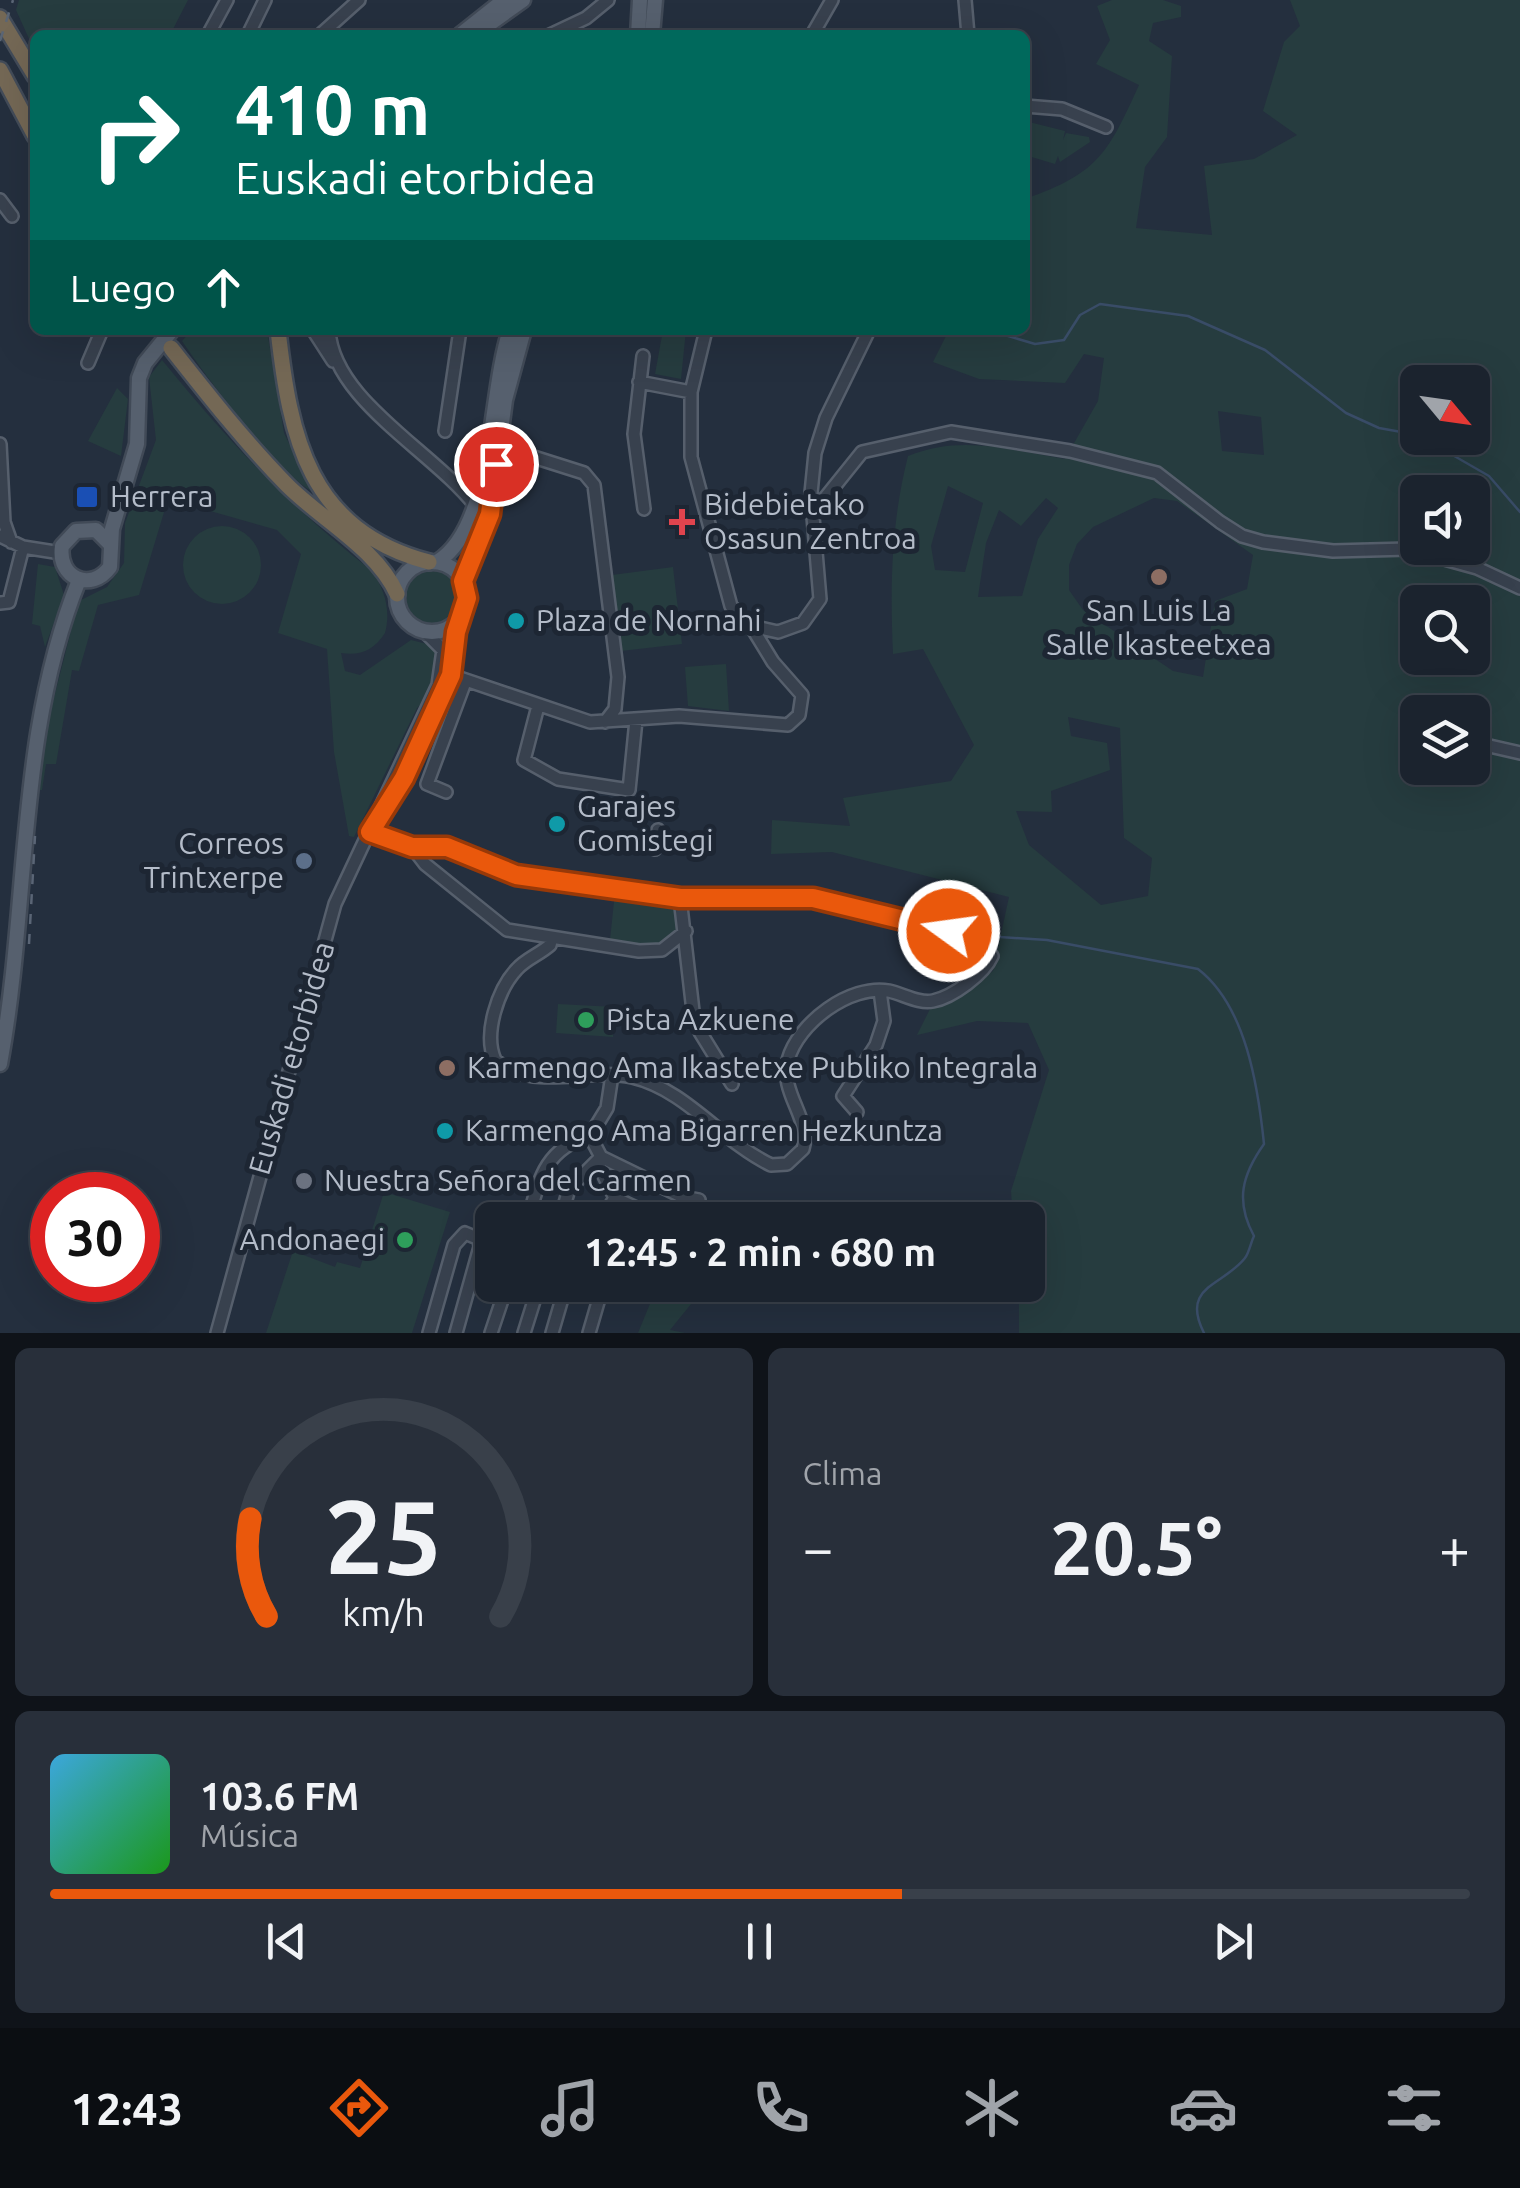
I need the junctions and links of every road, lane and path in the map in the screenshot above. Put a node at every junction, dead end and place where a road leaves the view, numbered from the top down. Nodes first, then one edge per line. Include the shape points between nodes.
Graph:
1 (227, 0) edge
2 (265, 0) edge
3 (359, 0) edge
4 (504, 0) edge
5 (522, 0) edge
6 (608, 0) edge
7 (640, 0) edge
8 (655, 0) edge
9 (832, 0) edge
10 (965, 0) edge
11 (0, 18) edge
12 (573, 24) junction
13 (211, 30) edge
14 (250, 30) edge
15 (326, 30) edge
16 (466, 30) edge
17 (481, 30) edge
18 (560, 30) edge
19 (580, 30) edge
20 (638, 30) edge
21 (652, 30) edge
22 (815, 30) edge
23 (968, 30) edge
24 (30, 68) edge
25 (0, 70) edge
26 (1030, 106) edge
27 (1106, 126) dead end
28 (30, 127) edge
29 (0, 200) edge
30 (12, 216) dead end
31 (100, 335) edge
32 (158, 335) edge
33 (169, 335) edge
34 (279, 335) edge
35 (314, 335) edge
36 (331, 335) edge
37 (459, 335) edge
38 (509, 335) edge
39 (523, 335) edge
40 (696, 335) edge
41 (705, 335) edge
42 (867, 335) edge
43 (171, 348) dead end
44 (643, 356) dead end
45 (88, 364) dead end
46 (697, 364) junction
47 (343, 374) junction
48 (639, 382) junction
49 (692, 392) junction
50 (445, 431) dead end
51 (0, 444) edge
52 (496, 464) junction
53 (814, 504) junction
54 (476, 508) junction
55 (644, 508) dead end
56 (89, 529) junction
57 (11, 542) edge
58 (111, 544) junction
59 (61, 553) junction
60 (433, 562) junction
61 (79, 580) junction
62 (463, 581) junction
63 (1520, 588) edge
64 (397, 594) junction
65 (0, 602) edge
66 (461, 616) junction
67 (751, 626) junction
68 (424, 631) junction
69 (451, 675) junction
70 (466, 682) junction
71 (538, 706) junction
72 (636, 720) junction
73 (605, 722) junction
74 (1490, 746) edge
75 (1520, 753) edge
76 (391, 792) junction
77 (446, 792) dead end
78 (658, 830) dead end
79 (370, 832) junction
80 (437, 845) junction
81 (412, 847) junction
82 (655, 849) dead end
83 (424, 864) junction
84 (680, 898) junction
85 (686, 932) junction
86 (552, 938) junction
87 (880, 991) junction
88 (0, 1064) edge
89 (612, 1075) junction
90 (732, 1084) dead end
91 (857, 1112) dead end
92 (590, 1136) junction
93 (599, 1160) junction
94 (616, 1198) junction
95 (700, 1200) dead end
96 (533, 1202) edge
97 (565, 1202) edge
98 (613, 1202) edge
99 (624, 1202) edge
100 (501, 1302) edge
101 (534, 1302) edge
102 (561, 1302) edge
103 (598, 1302) edge
104 (216, 1333) edge
105 (429, 1333) edge
106 (456, 1333) edge
107 (491, 1333) edge
108 (524, 1333) edge
109 (552, 1333) edge
110 (589, 1333) edge

1 - 13 street
2 - 14 street
3 - 15 street
4 - 16 main road
5 - 17 main road
6 - 12 street
7 - 20 main road
8 - 21 main road
9 - 22 street
10 - 23 street
11 - 24 highway
12 - 18 street
12 - 19 street
25 - 28 highway
26 - 27 street via 1062,109
29 - 30 street
31 - 45 street
32 - 56 main road via 135,368 125,462 110,507
33 - 58 main road via 139,378 136,454
34 - 60 highway via 292,428 314,478 360,527
35 - 47 street
36 - 47 street
37 - 50 street
38 - 54 main road
39 - 52 main road
40 - 46 street
41 - 46 street
42 - 53 street via 820,434
43 - 64 highway via 266,462 376,562
44 - 48 street
46 - 49 street
47 - 54 street via 362,399 456,480
48 - 49 street
48 - 55 street via 634,434
49 - 67 street via 691,457 726,594
51 - 57 street
52 - 62 main road via 490,514
52 - 73 street via 524,454 584,474 594,485 618,677 616,709
53 - 63 street via 862,452 951,432 1143,468 1176,484 1242,536 1263,542 1408,549
53 - 67 street via 822,588 816,608 786,630
54 - 60 main road via 458,546
56 - 58 main road
56 - 59 main road via 70,535
57 - 59 street
57 - 65 street via 8,602
58 - 61 main road via 106,573
59 - 61 main road via 67,572
60 - 62 main road
60 - 64 main road via 411,569
61 - 88 main road via 35,736
62 - 66 main road
64 - 68 main road via 404,618
66 - 68 main road via 445,630
66 - 69 street, Euskadi etorbidea
67 - 72 street via 802,695 794,721
68 - 76 street, Euskadi etorbidea via 443,650 442,672
69 - 70 street
69 - 76 street, Euskadi etorbidea via 404,778
70 - 71 street
70 - 77 street via 427,784
71 - 72 street via 524,760 558,779 629,790
71 - 73 street
72 - 73 street
74 - 75 street
76 - 79 street, Euskadi etorbidea
78 - 82 street
79 - 81 street
79 - 104 street, Euskadi etorbidea via 335,904
80 - 81 street
80 - 83 street via 426,852
80 - 84 street via 516,875
81 - 83 street
83 - 86 street via 507,930
84 - 85 street
84 - 87 street via 813,898 980,936 992,956 982,972 939,999
85 - 86 street via 662,950
85 - 90 street via 693,1012
86 - 89 street via 507,982 491,1028 491,1051 504,1068 523,1076
87 - 89 street via 825,1010 795,1043 786,1076 806,1140 788,1164 760,1160 668,1092
87 - 91 street via 884,1021 876,1045 843,1096
89 - 92 street via 607,1108
92 - 93 street
92 - 96 street via 551,1157
93 - 94 street
93 - 95 street
93 - 97 street via 569,1189
94 - 98 street
94 - 99 street
100 - 107 street
101 - 108 street
102 - 109 street
103 - 110 street
105 - 106 street via 454,1245 469,1233 480,1247

